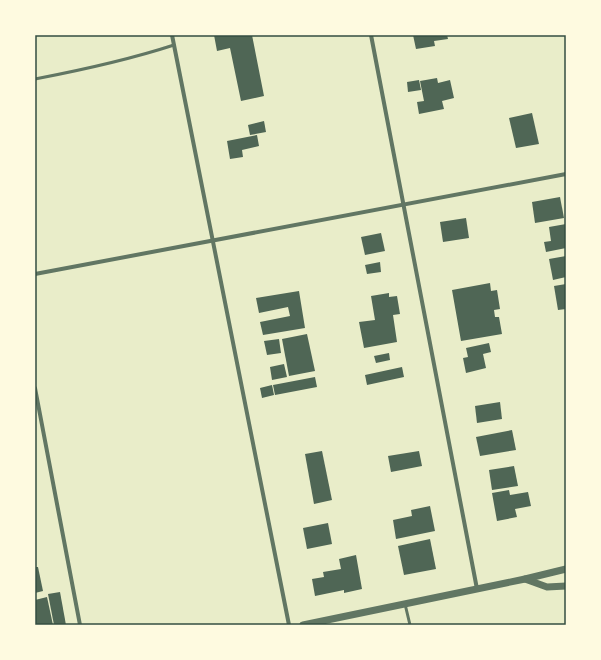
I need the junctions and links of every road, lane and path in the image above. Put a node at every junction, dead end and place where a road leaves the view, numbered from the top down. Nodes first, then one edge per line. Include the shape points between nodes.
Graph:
1 (172, 35) edge
2 (371, 35) edge
3 (174, 45) junction
4 (35, 79) edge
5 (566, 174) edge
6 (404, 205) junction
7 (213, 241) junction
8 (35, 274) edge
9 (35, 388) edge
10 (566, 569) edge
11 (525, 579) junction
12 (566, 586) edge
13 (477, 589) junction
14 (405, 604) junction
15 (80, 625) edge
16 (289, 625) edge
17 (303, 625) edge
18 (410, 625) edge

1 - 3 street
2 - 6 street
3 - 4 lane via 95,67
3 - 7 street
5 - 6 street
6 - 7 street
6 - 13 street
7 - 8 street
7 - 16 street
9 - 15 street
10 - 11 street
11 - 12 street via 547,587
11 - 13 street
13 - 14 street
14 - 17 street
14 - 18 lane

